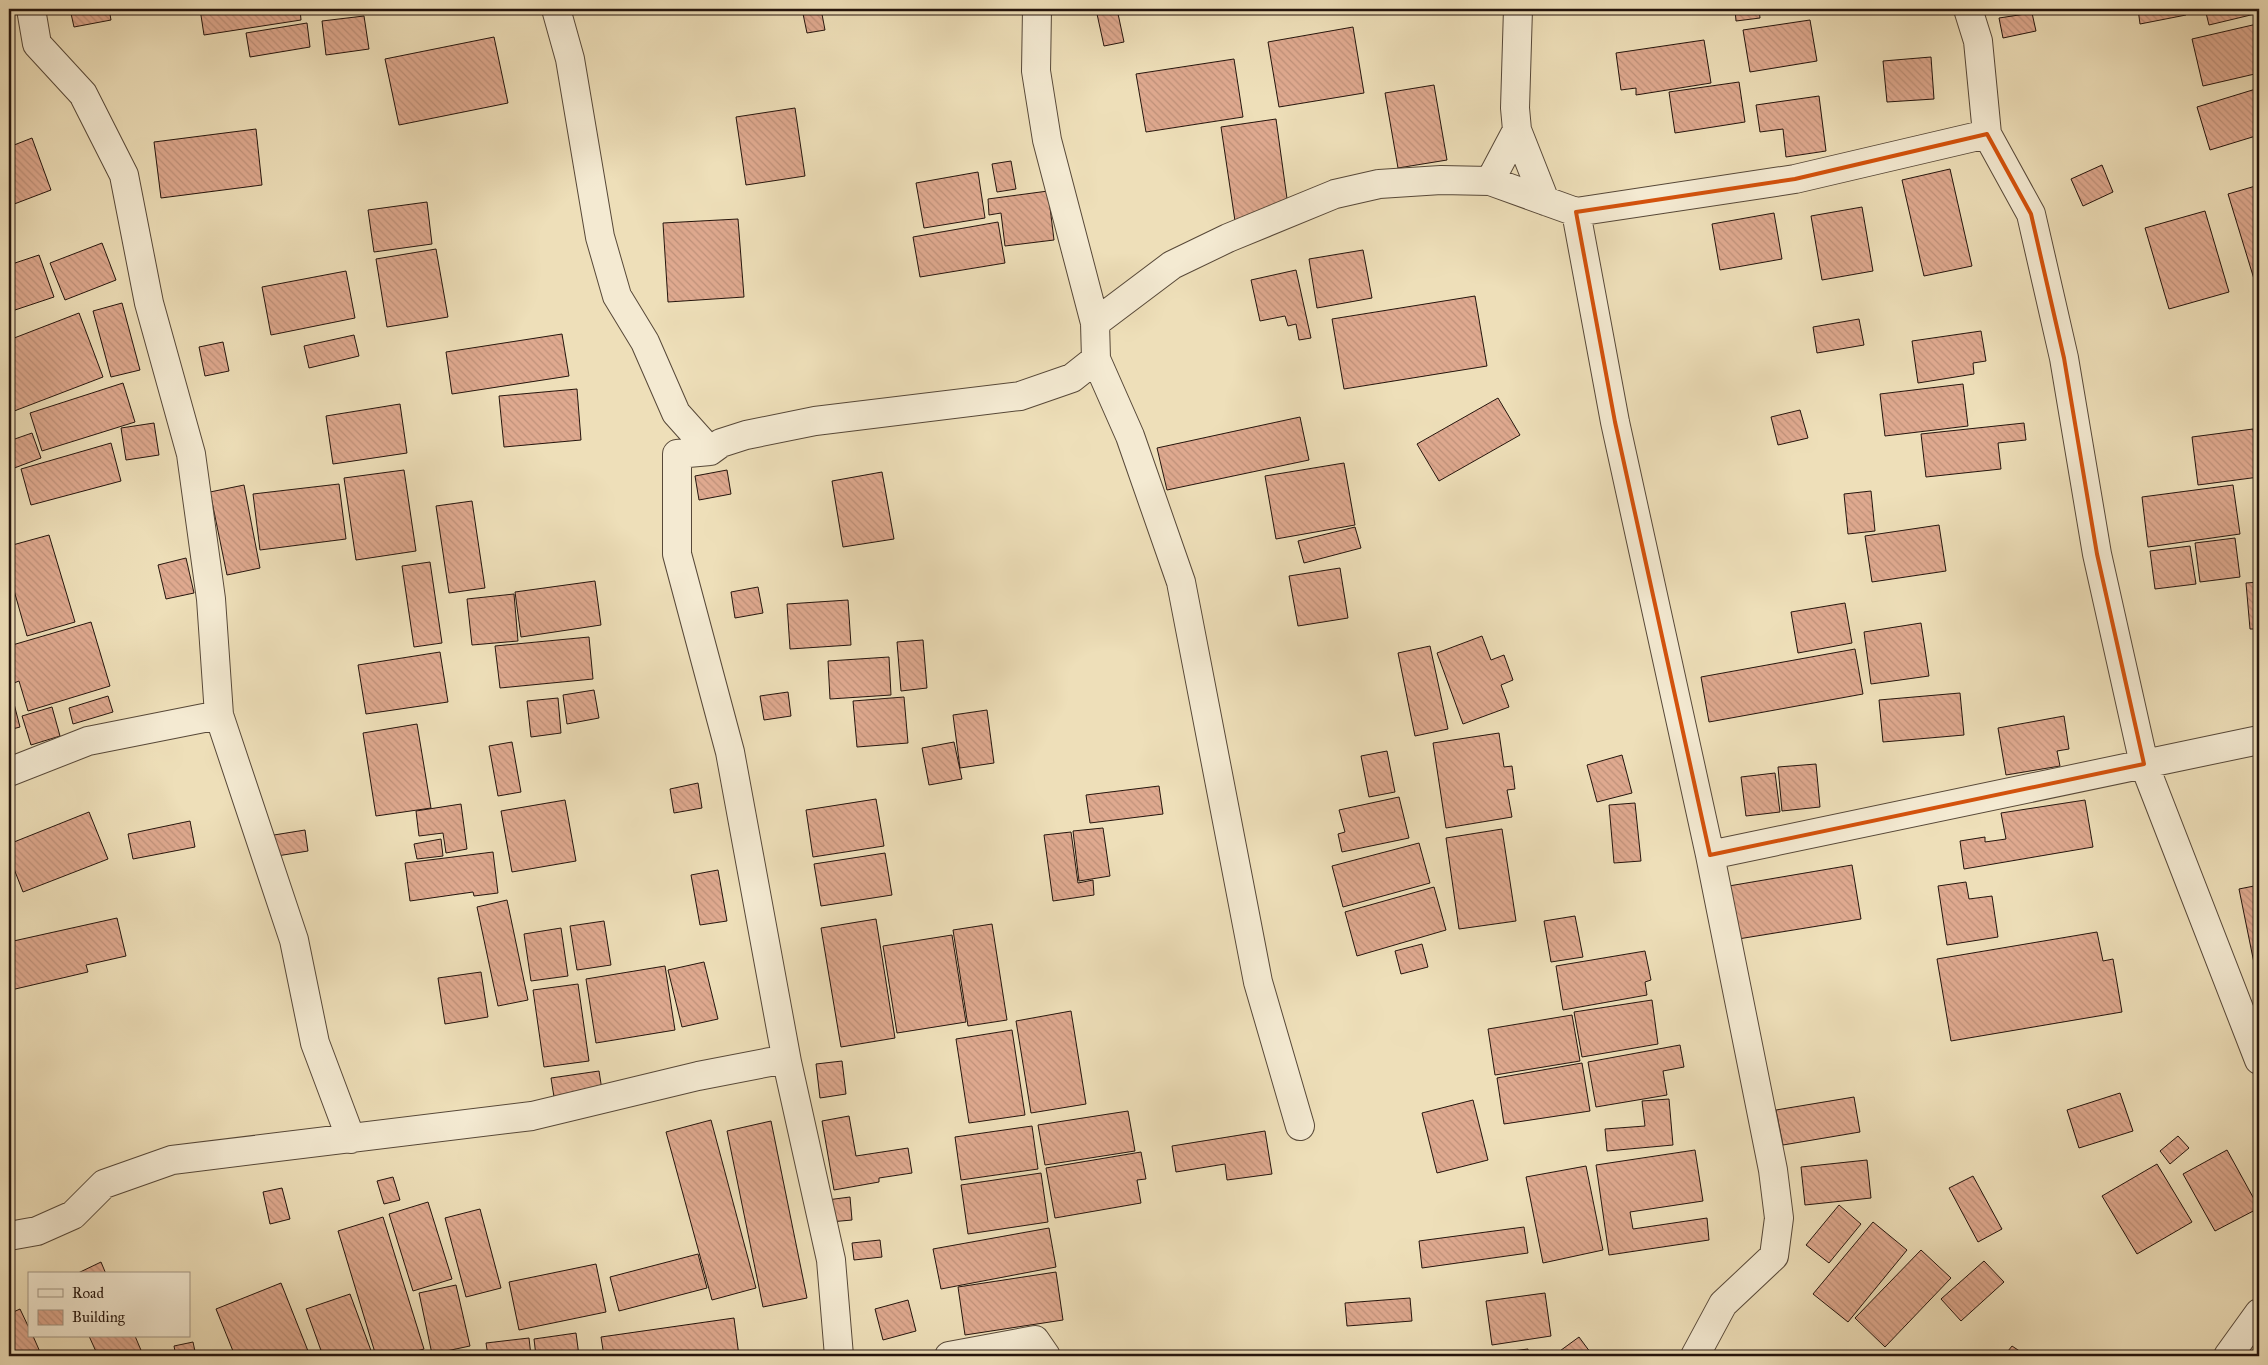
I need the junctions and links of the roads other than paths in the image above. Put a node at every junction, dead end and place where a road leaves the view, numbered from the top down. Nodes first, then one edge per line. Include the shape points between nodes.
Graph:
1 (31, 9) edge
2 (556, 9) edge
3 (1037, 9) edge
4 (1518, 9) edge
5 (1968, 9) edge
6 (1517, 130) junction
7 (1987, 134) junction
8 (1490, 181) junction
9 (1545, 201) junction
10 (1576, 212) junction
11 (1095, 323) junction
12 (1096, 359) junction
13 (710, 451) junction
14 (219, 715) junction
15 (2259, 740) edge
16 (2144, 764) junction
17 (9, 772) edge
18 (1710, 855) junction
19 (2259, 1060) edge
20 (788, 1062) junction
21 (1300, 1126) dead end
22 (351, 1139) junction
23 (9, 1236) edge
24 (2259, 1313) edge
25 (839, 1356) edge
26 (949, 1356) edge
27 (1046, 1356) edge
28 (1695, 1356) edge
29 (2228, 1356) edge

1 - 14 street via 38,44 83,94 124,175 149,303 191,454 211,599
2 - 13 street via 570,59 600,237 617,296 645,342 676,412
3 - 11 street via 1036,71 1047,140
4 - 6 street
5 - 7 street via 1978,41
6 - 8 street
6 - 9 street
7 - 10 street via 1795,179
7 - 16 street via 2031,214 2064,358 2097,554
8 - 9 street
8 - 11 street via 1379,184 1335,194 1172,265
9 - 10 street
10 - 18 street via 1615,422
11 - 12 street
12 - 13 street via 1072,378 1020,396 815,421 746,435 721,443
12 - 21 street via 1130,436 1181,582 1258,982
13 - 20 street via 677,454 677,554 730,752
14 - 17 street via 88,742
14 - 22 street via 294,940 315,1043
15 - 16 street
16 - 18 street
16 - 19 street
18 - 28 street via 1773,1170 1779,1218 1774,1256 1723,1304
20 - 22 street via 770,1062 698,1076 532,1116
20 - 25 street via 831,1260
22 - 23 street via 172,1160 104,1184 73,1215 36,1231
24 - 29 street
26 - 27 street via 1035,1340

